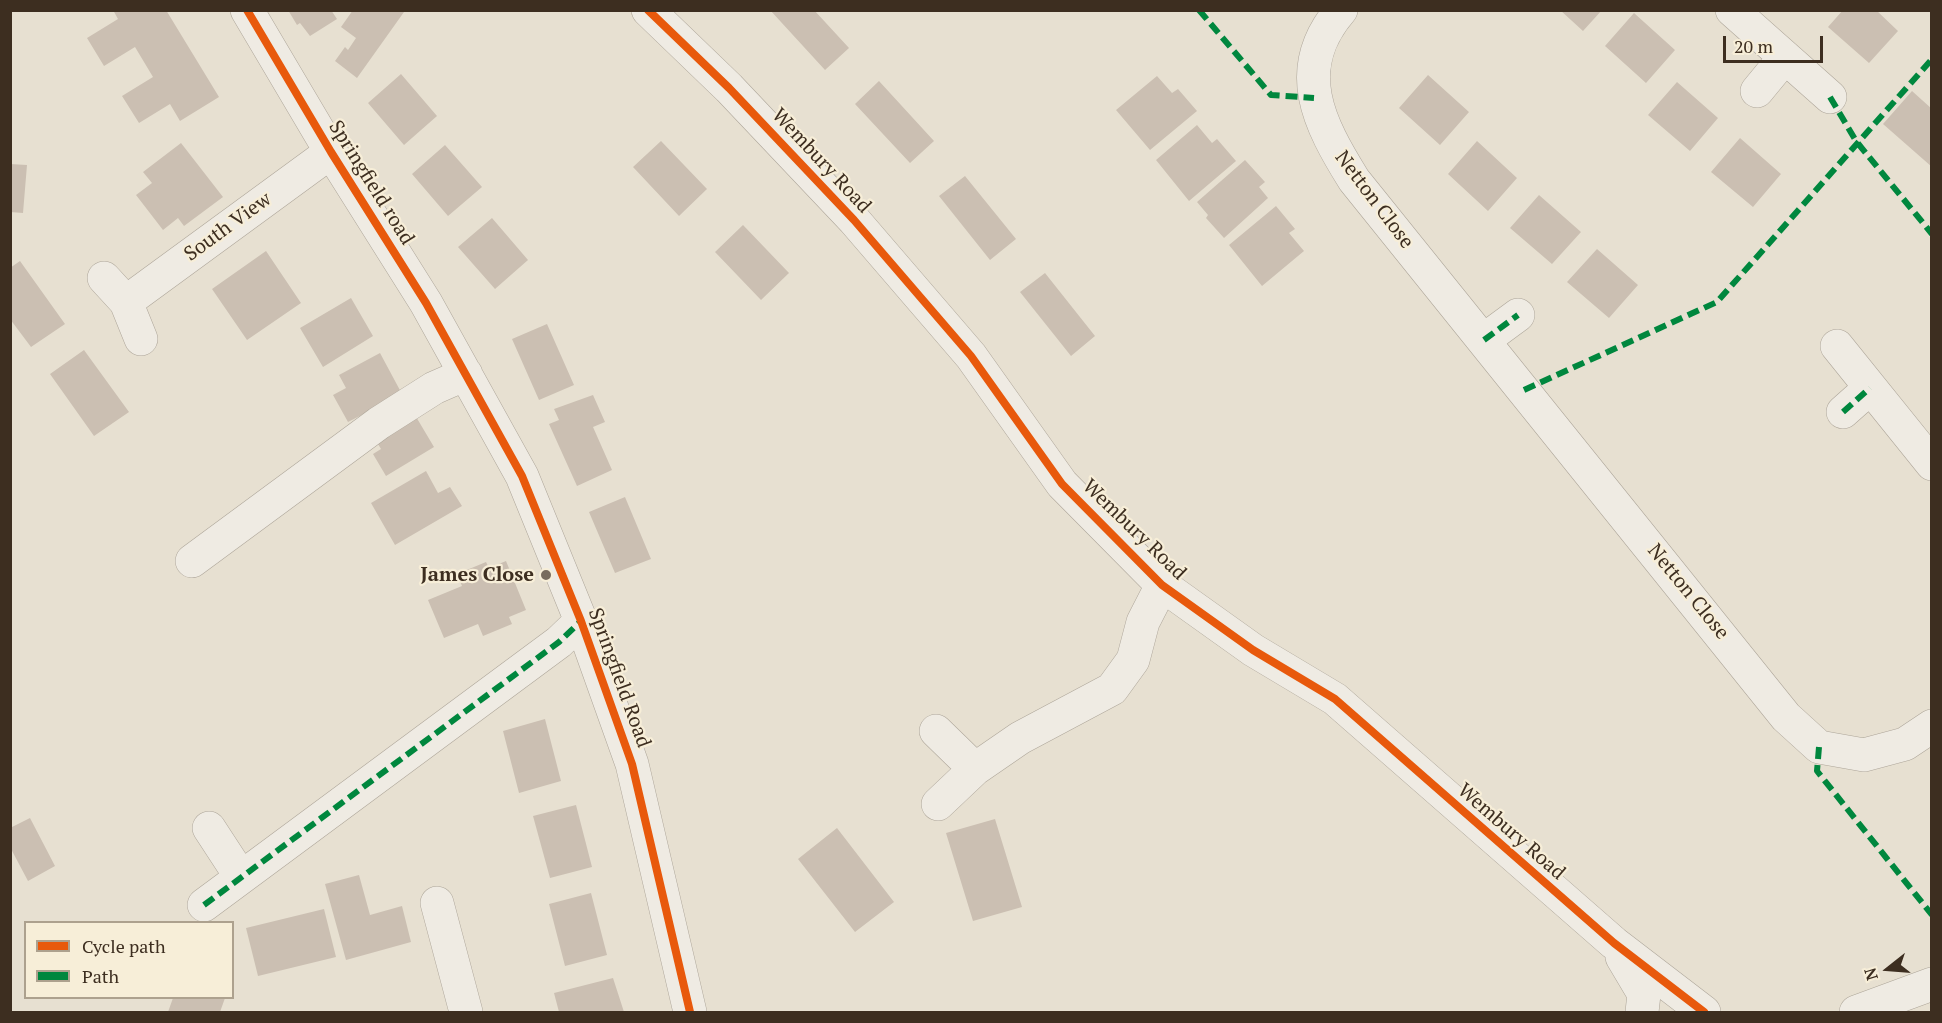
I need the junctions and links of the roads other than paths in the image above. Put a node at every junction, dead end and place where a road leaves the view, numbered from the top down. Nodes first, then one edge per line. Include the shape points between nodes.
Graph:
1 (247, 10) edge
2 (648, 10) edge
3 (1341, 10) edge
4 (1732, 10) edge
5 (1785, 57) junction
6 (1757, 91) dead end
7 (1830, 97) dead end
8 (330, 152) junction
9 (104, 278) dead end
10 (126, 302) junction
11 (1518, 315) dead end
12 (141, 339) dead end
13 (1484, 340) junction
14 (1837, 346) dead end
15 (465, 374) junction
16 (1870, 388) junction
17 (1843, 412) dead end
18 (1932, 464) edge
19 (192, 561) dead end
20 (1162, 585) junction
21 (581, 621) junction
22 (1932, 726) edge
23 (936, 731) dead end
24 (975, 769) junction
25 (938, 804) dead end
26 (209, 828) dead end
27 (242, 877) junction
28 (437, 903) dead end
29 (204, 905) dead end
30 (1614, 943) junction
31 (1932, 984) edge
32 (466, 1012) edge
33 (690, 1012) edge
34 (1642, 1012) edge
35 (1704, 1012) edge
36 (1856, 1012) edge

1 - 8 street, Springfield road
2 - 20 street, Wembury Road via 729,88 854,220 971,356 1062,484
3 - 13 street, Netton Close via 1329,25 1314,62 1314,98 1328,138 1354,180
4 - 5 street
5 - 6 street
5 - 7 street
8 - 10 street, South View
8 - 15 street, Springfield road via 426,303
9 - 10 street
10 - 12 street
11 - 13 street
13 - 22 street, Netton Close via 1786,717 1819,747 1864,755 1905,744
14 - 16 street
15 - 19 street via 434,388 379,423
15 - 21 street, Springfield Road via 522,476
16 - 17 street
16 - 18 street
20 - 24 street, Wembury Road via 1143,622 1133,660 1112,689 1020,738
20 - 30 street, Wembury Road via 1253,650 1335,699
21 - 27 street via 559,642
21 - 33 street, Springfield Road via 632,764
23 - 24 street
24 - 25 street, Wembury Road
26 - 27 street
27 - 29 street
28 - 32 street
30 - 34 street, Wembury Road via 1644,994
30 - 35 street, Wembury Road
31 - 36 street

